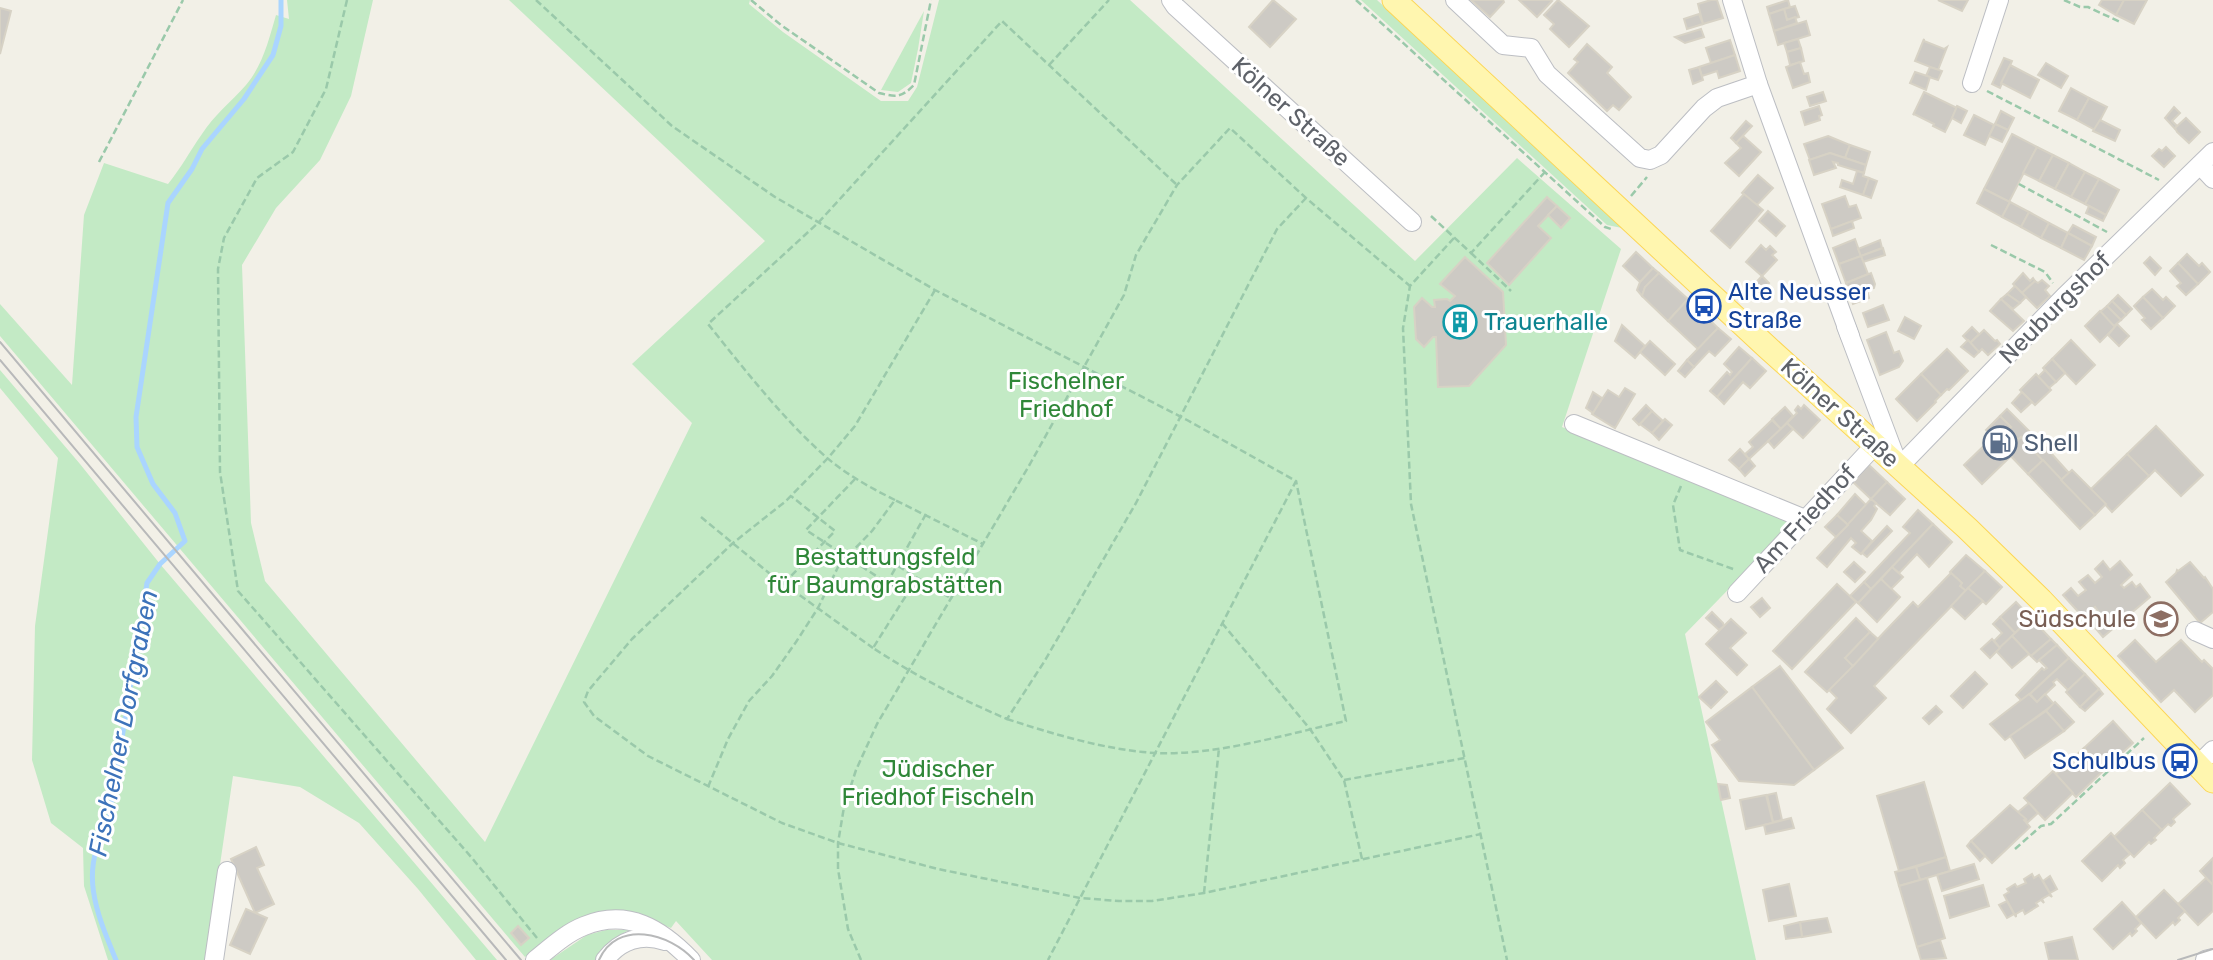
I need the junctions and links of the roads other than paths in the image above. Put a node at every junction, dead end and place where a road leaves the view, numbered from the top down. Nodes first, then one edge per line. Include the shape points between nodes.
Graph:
1 (1171, 0) edge
2 (1394, 0) edge
3 (1455, 0) edge
4 (1732, 0) edge
5 (1999, 0) edge
6 (1972, 83) road end
7 (1758, 84) junction
8 (2213, 152) edge
9 (2200, 165) junction
10 (2213, 179) edge
11 (1412, 222) dead end
12 (1574, 424) dead end
13 (1875, 445) junction
14 (1899, 467) junction
15 (1805, 519) junction
16 (1737, 593) dead end
17 (2195, 631) dead end
18 (2213, 639) edge
19 (2208, 765) edge
20 (227, 872) dead end
21 (676, 944) junction
22 (541, 955) edge
23 (2213, 958) edge
24 (214, 960) edge
25 (606, 960) edge
26 (691, 960) edge
27 (2206, 960) edge

1 - 11 street, Kölner Straße
2 - 13 main road, Kölner Straße via 1619,220
3 - 7 street via 1503,45 1531,48 1547,74 1640,158 1661,155 1703,108 1717,99
4 - 7 street
5 - 6 street
7 - 14 street
8 - 9 street, Neuburgshof
9 - 10 street
9 - 14 street, Neuburgshof
12 - 15 street
13 - 14 main road, Kölner Straße
13 - 15 street, Am Friedhof
14 - 19 main road, Kölner Straße via 2041,600 2160,724
15 - 16 street, Am Friedhof
17 - 18 street
20 - 24 street
21 - 22 street via 658,931 622,920 584,926
21 - 25 street via 653,937 638,939 613,950
21 - 26 street
23 - 27 street

